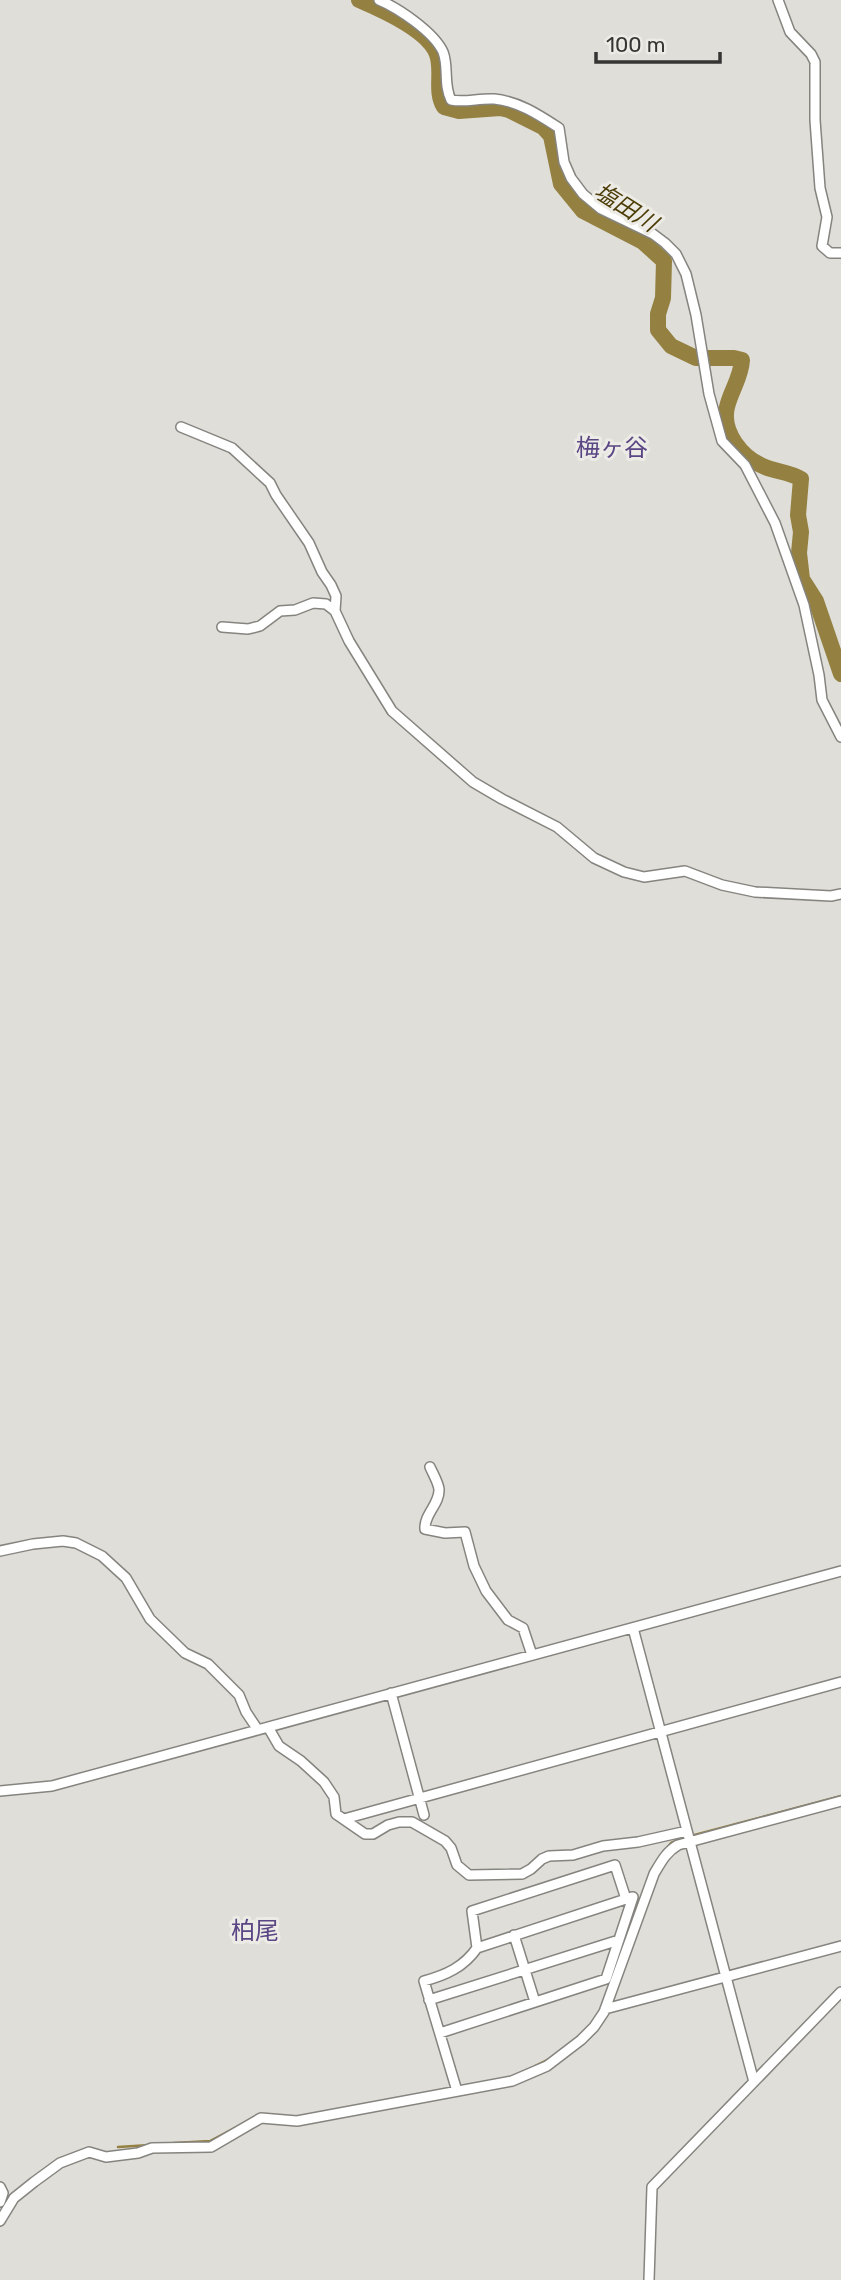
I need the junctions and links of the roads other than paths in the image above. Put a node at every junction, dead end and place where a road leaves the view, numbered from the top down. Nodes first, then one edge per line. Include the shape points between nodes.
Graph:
1 (379, 0) edge
2 (778, 0) edge
3 (841, 253) edge
4 (181, 427) dead end
5 (335, 611) junction
6 (222, 627) dead end
7 (841, 737) edge
8 (841, 894) edge
9 (430, 1467) dead end
10 (0, 1551) edge
11 (841, 1571) edge
12 (632, 1628) junction
13 (532, 1655) junction
14 (841, 1682) edge
15 (391, 1693) junction
16 (263, 1728) junction
17 (659, 1731) junction
18 (0, 1791) edge
19 (419, 1798) junction
20 (841, 1801) edge
21 (424, 1815) dead end
22 (344, 1819) junction
23 (687, 1830) junction
24 (690, 1842) junction
25 (647, 1893) junction
26 (630, 1898) junction
27 (514, 1936) junction
28 (619, 1940) junction
29 (841, 1946) edge
30 (477, 1948) junction
31 (525, 1970) junction
32 (726, 1978) junction
33 (841, 1992) edge
34 (429, 2000) junction
35 (535, 2002) junction
36 (606, 2009) junction
37 (440, 2033) junction
38 (754, 2082) junction
39 (457, 2091) junction
40 (0, 2187) edge
41 (0, 2202) edge
42 (0, 2221) edge
43 (649, 2280) edge

1 - 7 street via 406,15 435,41 442,51 450,100 512,102 559,128 564,162 583,194 601,209 653,234 676,254 686,274 722,441 746,466 775,523 804,605 822,700
2 - 3 street via 790,32 815,62 820,188 827,217 822,246 830,253
4 - 5 street via 232,448 270,483 331,585
5 - 6 street via 326,604 313,603 280,611 260,626
5 - 8 street via 392,711 473,782 556,827 594,858 644,877 685,871 755,892
9 - 13 street via 439,1488 424,1521 425,1529 465,1532 486,1591 508,1620 523,1628
10 - 16 street via 64,1541 102,1556 126,1578 150,1619 185,1653 208,1664
11 - 12 street
12 - 13 street
12 - 17 street
13 - 15 street
14 - 17 street
15 - 16 street
15 - 19 street
16 - 18 street via 52,1786
16 - 22 street via 324,1782 334,1797 336,1814
17 - 19 street
17 - 23 street
19 - 21 street
19 - 22 street
20 - 24 street
22 - 23 street via 373,1834 388,1825 412,1822 445,1841 457,1865 474,1877 522,1874 550,1856
23 - 24 street
24 - 25 street via 665,1856
24 - 32 street
25 - 26 street
25 - 36 street
26 - 27 street
26 - 28 street
26 - 30 street via 615,1865 472,1911
27 - 30 street
27 - 31 street
28 - 31 street
28 - 35 street via 606,1979
29 - 32 street
30 - 34 street via 457,1968 424,1981
31 - 34 street
31 - 35 street
32 - 36 street
32 - 38 street
33 - 38 street
34 - 37 street
35 - 37 street
36 - 39 street via 581,2040 547,2066 512,2081
37 - 39 street
38 - 43 street via 652,2187
39 - 42 street via 297,2121 261,2118 211,2147 152,2148 106,2157 89,2152 60,2163 34,2182 14,2198
40 - 41 street

